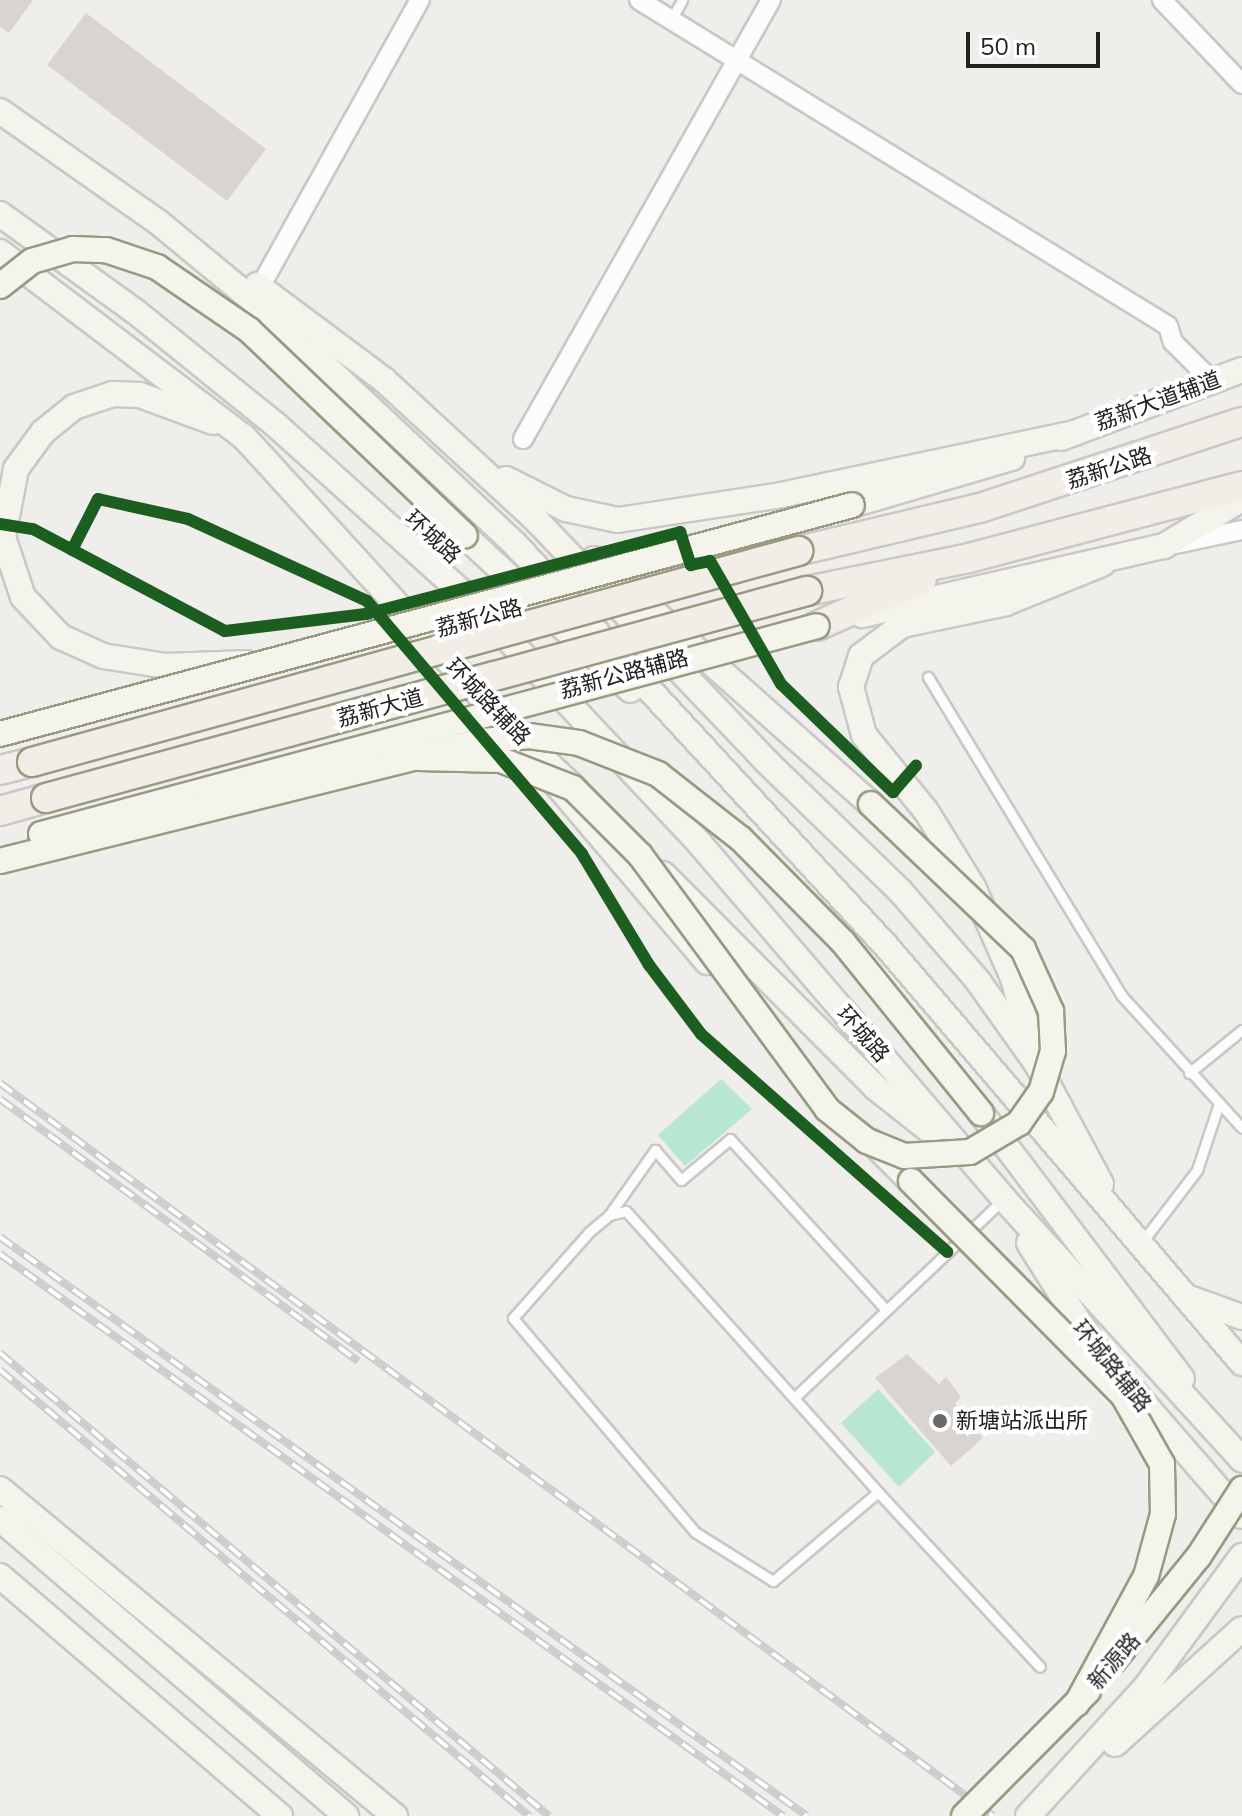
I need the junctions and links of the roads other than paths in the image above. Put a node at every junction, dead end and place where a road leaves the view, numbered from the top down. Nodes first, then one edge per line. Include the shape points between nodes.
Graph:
1 (420, 0) edge
2 (639, 0) edge
3 (682, 0) edge
4 (771, 0) edge
5 (1162, 0) edge
6 (671, 20) junction
7 (737, 61) junction
8 (1242, 84) edge
9 (0, 111) edge
10 (0, 214) edge
11 (158, 222) junction
12 (0, 252) edge
13 (0, 286) edge
14 (260, 287) junction
15 (1242, 370) edge
16 (1212, 381) junction
17 (1242, 422) edge
18 (1074, 433) junction
19 (523, 439) dead end
20 (455, 443) junction
21 (496, 474) junction
22 (283, 477) junction
23 (1242, 486) edge
24 (1242, 499) edge
25 (1242, 530) edge
26 (1164, 546) junction
27 (969, 558) junction
28 (1102, 564) junction
29 (817, 626) junction
30 (276, 662) junction
31 (928, 677) dead end
32 (504, 722) junction
33 (0, 734) edge
34 (701, 746) junction
35 (419, 758) junction
36 (0, 770) edge
37 (0, 811) edge
38 (0, 846) edge
39 (0, 861) edge
40 (1242, 1030) edge
41 (1037, 1064) junction
42 (1189, 1073) junction
43 (1219, 1103) junction
44 (1242, 1128) edge
45 (971, 1160) junction
46 (1004, 1199) junction
47 (609, 1215) junction
48 (1132, 1236) junction
49 (1183, 1296) junction
50 (886, 1310) junction
51 (1242, 1317) edge
52 (1242, 1363) edge
53 (795, 1397) junction
54 (1224, 1441) junction
55 (1242, 1460) edge
56 (0, 1489) edge
57 (1242, 1489) edge
58 (878, 1492) junction
59 (1242, 1516) edge
60 (0, 1519) edge
61 (1242, 1556) edge
62 (0, 1576) edge
63 (1242, 1629) edge
64 (1040, 1667) dead end
65 (1077, 1703) junction
66 (1036, 1808) edge
67 (280, 1816) edge
68 (346, 1816) edge
69 (395, 1816) edge
70 (964, 1816) edge

1 - 14 street
2 - 6 street
3 - 6 lane
4 - 7 street
5 - 8 street
6 - 7 street
7 - 16 street via 1168,326 1173,342
7 - 19 street
9 - 11 main road
10 - 45 main road, 环城路 via 136,312 276,425 474,603 700,844
11 - 14 main road
11 - 34 main road via 354,388 515,544
12 - 22 main road, 环城路辅路 via 209,405
13 - 34 main road, bridge via 32,261 73,249 132,256 170,274 249,330 594,660
14 - 20 main road via 384,380
15 - 16 main road, 荔新大道辅道
16 - 18 main road, 荔新大道辅道
17 - 36 main road, 荔新公路, bridge via 993,504 798,551
18 - 21 main road via 781,495 618,520 566,509
18 - 30 main road, bridge via 970,474
20 - 21 main road
20 - 41 main road via 901,892 955,952
21 - 35 main road, bridge via 871,804 1023,949 1051,1011 1053,1051 1041,1092 1019,1123 970,1152 904,1156 867,1141 827,1109 640,855 573,788 501,760
22 - 30 main road, bridge via 190,409 113,394 57,418 16,469 3,537 23,597 61,637 103,656 166,666
22 - 32 main road, 环城路辅路
23 - 27 main road
24 - 26 main road, 荔新公路辅路
25 - 26 street
26 - 28 main road, 荔新公路辅路
27 - 29 main road
27 - 37 main road, 荔新大道, bridge via 807,591
28 - 29 main road, 荔新公路辅路
28 - 41 main road via 1006,603 886,632 861,656 851,687 864,735 926,811 973,887 1013,978
29 - 38 main road, 荔新公路辅路, bridge
30 - 33 main road, bridge
31 - 42 lane via 1101,964
32 - 45 main road, 环城路辅路 via 875,1087
32 - 65 main road, bridge via 746,1007 1123,1395 1162,1464 1163,1514 1146,1576
34 - 48 main road via 887,947
35 - 39 main road, bridge
35 - 54 main road, bridge via 529,736 605,750 658,774 741,839 815,911 981,1113 1157,1342
40 - 42 lane
41 - 48 main road
42 - 43 lane
43 - 44 lane
43 - 48 lane via 1197,1170
45 - 46 main road, 环城路
46 - 50 lane
46 - 54 main road, 环城路
46 - 59 main road, 环城路辅路 via 1094,1346
47 - 50 lane via 655,1150 681,1180 730,1139
47 - 53 lane via 626,1211 646,1230
47 - 58 lane via 513,1318 695,1532 773,1581
48 - 49 main road
49 - 51 main road
49 - 52 main road
50 - 53 lane
53 - 58 lane
54 - 55 main road, 环城路
56 - 69 main road
57 - 65 main road, 新源路, bridge via 1173,1590
58 - 64 lane
60 - 68 main road
61 - 66 main road, 新源路 via 1145,1688
62 - 67 main road
63 - 66 main road
65 - 70 main road, 新源路, bridge

